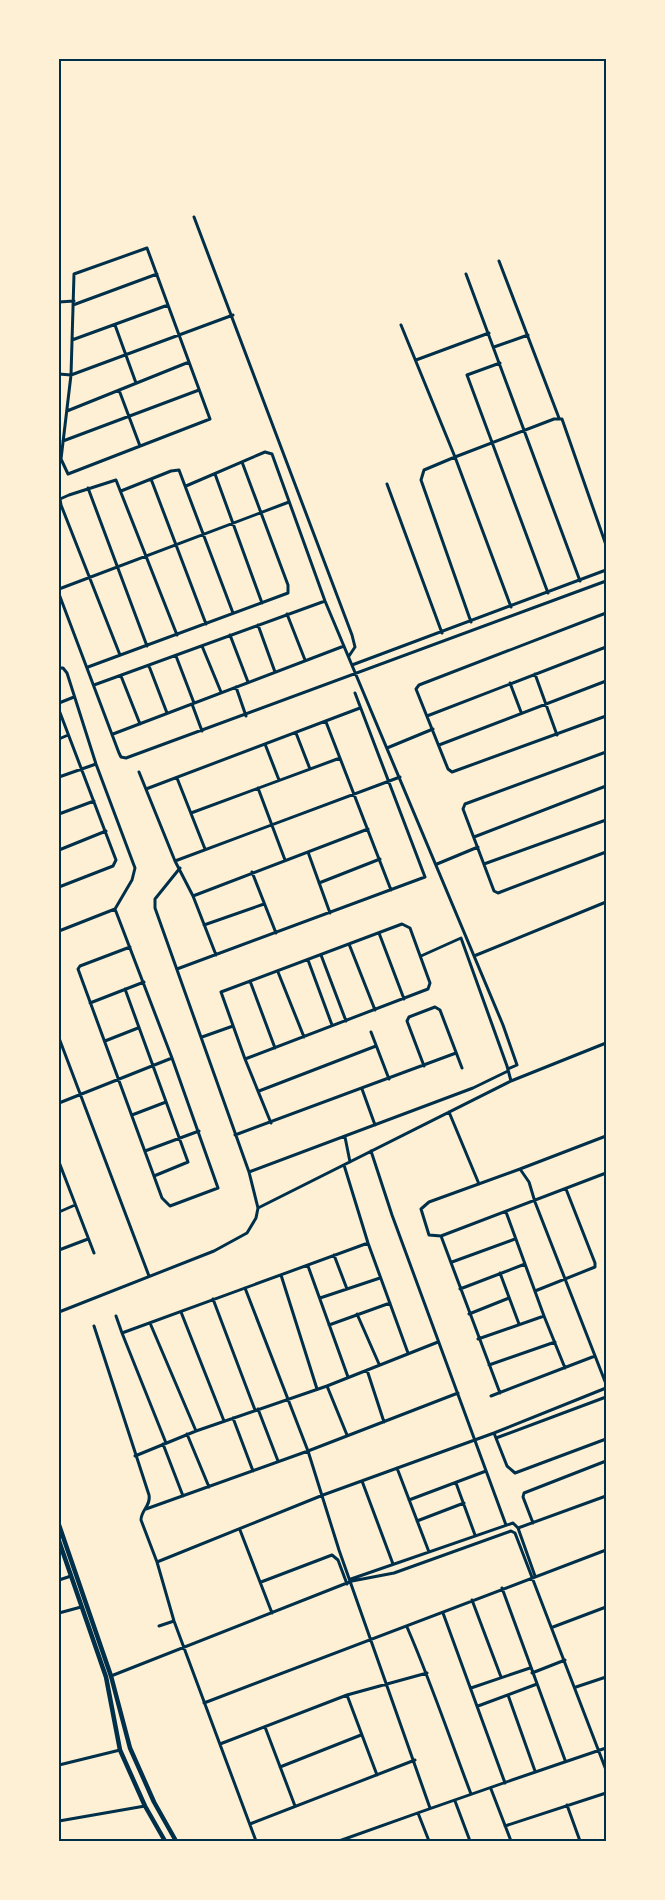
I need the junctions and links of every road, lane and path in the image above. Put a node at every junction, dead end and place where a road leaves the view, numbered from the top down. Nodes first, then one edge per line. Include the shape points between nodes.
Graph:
1 (194, 217) dead end
2 (499, 260) dead end
3 (157, 274) junction
4 (466, 274) dead end
5 (59, 302) edge
6 (73, 303) junction
7 (168, 305) junction
8 (233, 316) junction
9 (114, 325) junction
10 (401, 325) dead end
11 (489, 333) junction
12 (179, 334) junction
13 (528, 335) junction
14 (72, 340) junction
15 (494, 347) junction
16 (125, 354) junction
17 (416, 360) junction
18 (189, 362) junction
19 (500, 363) junction
20 (59, 374) edge
21 (71, 375) junction
22 (136, 383) junction
23 (119, 390) junction
24 (199, 390) junction
25 (67, 411) junction
26 (129, 417) junction
27 (559, 418) junction
28 (526, 432) junction
29 (63, 442) junction
30 (492, 444) junction
31 (140, 446) junction
32 (455, 457) junction
33 (60, 459) edge
34 (242, 462) junction
35 (215, 474) junction
36 (151, 479) junction
37 (387, 484) dead end
38 (186, 486) junction
39 (88, 488) junction
40 (121, 491) junction
41 (289, 502) junction
42 (262, 512) junction
43 (233, 524) junction
44 (204, 535) junction
45 (606, 545) edge
46 (176, 546) junction
47 (147, 557) junction
48 (117, 567) junction
49 (606, 570) edge
50 (91, 578) junction
51 (580, 581) junction
52 (606, 581) edge
53 (59, 589) edge
54 (548, 593) junction
55 (59, 594) edge
56 (325, 601) junction
57 (262, 603) junction
58 (511, 607) junction
59 (233, 613) junction
60 (606, 613) edge
61 (287, 614) junction
62 (471, 622) junction
63 (206, 624) junction
64 (258, 625) junction
65 (442, 633) junction
66 (177, 635) junction
67 (230, 635) junction
68 (147, 646) junction
69 (202, 646) junction
70 (344, 646) junction
71 (606, 647) edge
72 (120, 655) junction
73 (176, 656) junction
74 (349, 656) junction
75 (305, 660) junction
76 (149, 666) junction
77 (352, 666) junction
78 (88, 667) junction
79 (59, 668) edge
80 (275, 672) junction
81 (356, 674) junction
82 (535, 674) junction
83 (121, 676) junction
84 (606, 681) edge
85 (248, 682) junction
86 (510, 683) junction
87 (94, 685) junction
88 (236, 687) junction
89 (221, 692) junction
90 (354, 693) dead end
91 (74, 697) junction
92 (59, 703) edge
93 (193, 703) junction
94 (546, 704) junction
95 (360, 708) junction
96 (59, 710) edge
97 (521, 712) junction
98 (168, 713) junction
99 (246, 716) junction
100 (428, 716) junction
101 (606, 716) edge
102 (326, 722) junction
103 (140, 724) junction
104 (433, 729) junction
105 (202, 731) junction
106 (296, 733) junction
107 (113, 734) junction
108 (68, 735) junction
109 (558, 735) junction
110 (59, 739) edge
111 (265, 744) junction
112 (439, 745) junction
113 (387, 748) junction
114 (606, 752) edge
115 (340, 758) junction
116 (96, 764) junction
117 (82, 768) junction
118 (310, 769) junction
119 (139, 772) dead end
120 (59, 777) edge
121 (400, 777) junction
122 (177, 778) junction
123 (279, 780) junction
124 (389, 780) junction
125 (606, 786) edge
126 (258, 788) junction
127 (146, 789) junction
128 (354, 793) junction
129 (94, 801) junction
130 (191, 813) junction
131 (59, 814) edge
132 (606, 820) edge
133 (271, 824) junction
134 (368, 829) junction
135 (106, 831) junction
136 (474, 837) junction
137 (478, 847) junction
138 (205, 849) junction
139 (59, 850) edge
140 (308, 852) junction
141 (606, 852) edge
142 (175, 860) junction
143 (285, 860) junction
144 (380, 860) junction
145 (437, 864) junction
146 (484, 864) junction
147 (180, 868) junction
148 (252, 872) junction
149 (319, 883) junction
150 (59, 887) edge
151 (391, 890) junction
152 (193, 896) junction
153 (606, 902) edge
154 (264, 904) junction
155 (115, 909) junction
156 (330, 914) junction
157 (204, 925) junction
158 (59, 931) edge
159 (379, 932) junction
160 (276, 933) junction
161 (348, 944) junction
162 (130, 947) junction
163 (216, 955) junction
164 (321, 955) junction
165 (421, 956) junction
166 (474, 956) junction
167 (308, 960) junction
168 (177, 970) junction
169 (278, 972) junction
170 (250, 981) junction
171 (144, 982) junction
172 (125, 989) junction
173 (404, 999) junction
174 (90, 1002) junction
175 (375, 1010) junction
176 (346, 1020) junction
177 (233, 1026) junction
178 (332, 1026) junction
179 (138, 1028) junction
180 (371, 1032) dead end
181 (202, 1037) junction
182 (304, 1037) junction
183 (59, 1038) edge
184 (105, 1041) junction
185 (606, 1043) edge
186 (376, 1046) junction
187 (275, 1048) junction
188 (456, 1054) junction
189 (172, 1058) junction
190 (245, 1059) junction
191 (153, 1065) junction
192 (424, 1066) junction
193 (462, 1068) dead end
194 (508, 1070) junction
195 (119, 1079) junction
196 (389, 1079) junction
197 (510, 1081) junction
198 (362, 1089) junction
199 (259, 1091) junction
200 (80, 1095) junction
201 (166, 1102) junction
202 (59, 1103) edge
203 (449, 1112) junction
204 (132, 1115) junction
205 (271, 1123) junction
206 (376, 1125) junction
207 (199, 1131) junction
208 (235, 1135) junction
209 (606, 1136) edge
210 (345, 1137) junction
211 (180, 1138) junction
212 (145, 1151) junction
213 (371, 1151) junction
214 (59, 1162) edge
215 (350, 1162) junction
216 (344, 1165) junction
217 (520, 1169) junction
218 (60, 1171) edge
219 (249, 1172) junction
220 (606, 1173) edge
221 (154, 1176) junction
222 (478, 1184) junction
223 (566, 1189) junction
224 (535, 1202) junction
225 (76, 1205) junction
226 (258, 1208) junction
227 (59, 1212) edge
228 (506, 1212) junction
229 (441, 1236) junction
230 (515, 1238) junction
231 (88, 1239) junction
232 (368, 1243) junction
233 (59, 1250) edge
234 (94, 1253) dead end
235 (334, 1255) junction
236 (452, 1262) junction
237 (525, 1264) junction
238 (308, 1266) junction
239 (500, 1273) junction
240 (281, 1275) junction
241 (149, 1276) junction
242 (380, 1278) junction
243 (565, 1279) junction
244 (245, 1288) junction
245 (347, 1289) junction
246 (460, 1289) junction
247 (535, 1290) junction
248 (320, 1298) junction
249 (509, 1298) junction
250 (213, 1299) junction
251 (390, 1302) junction
252 (59, 1312) edge
253 (181, 1312) junction
254 (357, 1314) junction
255 (469, 1314) junction
256 (116, 1316) dead end
257 (544, 1316) junction
258 (150, 1324) junction
259 (519, 1324) junction
260 (329, 1325) junction
261 (94, 1326) dead end
262 (122, 1334) junction
263 (478, 1339) junction
264 (438, 1342) junction
265 (555, 1342) junction
266 (408, 1353) junction
267 (596, 1356) junction
268 (379, 1364) junction
269 (490, 1365) junction
270 (565, 1368) junction
271 (367, 1370) junction
272 (348, 1376) junction
273 (327, 1386) junction
274 (606, 1386) edge
275 (317, 1389) junction
276 (458, 1393) junction
277 (500, 1393) junction
278 (491, 1396) dead end
279 (606, 1397) edge
280 (287, 1400) junction
281 (256, 1410) junction
282 (233, 1418) junction
283 (224, 1421) junction
284 (384, 1422) junction
285 (196, 1431) junction
286 (494, 1433) junction
287 (187, 1434) junction
288 (347, 1435) junction
289 (496, 1438) junction
290 (475, 1439) junction
291 (606, 1439) edge
292 (164, 1443) junction
293 (308, 1451) junction
294 (135, 1456) junction
295 (278, 1461) junction
296 (606, 1461) edge
297 (397, 1468) junction
298 (253, 1471) junction
299 (486, 1471) junction
300 (362, 1481) junction
301 (456, 1483) junction
302 (209, 1487) junction
303 (323, 1495) junction
304 (183, 1496) junction
305 (606, 1496) edge
306 (409, 1500) junction
307 (464, 1503) junction
308 (145, 1510) junction
309 (417, 1520) junction
310 (533, 1523) junction
311 (59, 1525) edge
312 (506, 1525) junction
313 (518, 1528) junction
314 (240, 1530) junction
315 (475, 1535) junction
316 (59, 1541) edge
317 (606, 1550) edge
318 (429, 1552) junction
319 (157, 1562) junction
320 (393, 1564) junction
321 (71, 1576) junction
322 (534, 1576) junction
323 (59, 1580) edge
324 (351, 1580) junction
325 (261, 1582) junction
326 (347, 1584) junction
327 (502, 1588) junction
328 (472, 1600) junction
329 (81, 1607) junction
330 (606, 1607) edge
331 (272, 1613) junction
332 (443, 1613) junction
333 (59, 1614) edge
334 (174, 1621) junction
335 (159, 1626) dead end
336 (408, 1627) junction
337 (553, 1628) junction
338 (372, 1639) junction
339 (183, 1647) junction
340 (565, 1660) junction
341 (530, 1668) junction
342 (427, 1673) junction
343 (532, 1673) junction
344 (111, 1676) junction
345 (606, 1676) edge
346 (501, 1677) junction
347 (388, 1684) junction
348 (537, 1684) junction
349 (576, 1687) junction
350 (471, 1688) junction
351 (347, 1695) junction
352 (508, 1695) junction
353 (204, 1703) junction
354 (478, 1706) junction
355 (265, 1727) junction
356 (362, 1735) junction
357 (220, 1744) junction
358 (130, 1748) junction
359 (606, 1748) edge
360 (120, 1750) junction
361 (599, 1750) junction
362 (415, 1760) junction
363 (565, 1760) junction
364 (59, 1765) edge
365 (280, 1767) junction
366 (606, 1770) edge
367 (535, 1771) junction
368 (377, 1775) junction
369 (505, 1783) junction
370 (491, 1789) junction
371 (606, 1793) edge
372 (471, 1795) junction
373 (455, 1801) junction
374 (567, 1805) junction
375 (145, 1806) junction
376 (295, 1806) junction
377 (430, 1808) junction
378 (418, 1813) junction
379 (59, 1821) edge
380 (250, 1824) junction
381 (506, 1826) junction
382 (351, 1839) edge
383 (166, 1841) edge
384 (176, 1841) edge
385 (256, 1841) edge
386 (339, 1841) edge
387 (429, 1841) edge
388 (470, 1841) edge
389 (511, 1841) edge
390 (580, 1841) edge

1 - 8 street
2 - 13 street
3 - 6 street
3 - 6 street via 147,248 74,274
3 - 7 street
4 - 11 street
5 - 6 street
6 - 14 street
7 - 9 street
7 - 12 street
8 - 12 street
8 - 74 street via 352,635 355,647
9 - 14 street
9 - 16 street
10 - 17 street
11 - 15 street
11 - 17 street
12 - 16 street
12 - 18 street
13 - 15 street
13 - 27 street
14 - 21 street
15 - 19 street
16 - 21 street
16 - 22 street
17 - 32 street
18 - 22 street
18 - 24 street
19 - 28 street
19 - 30 street via 466,376
20 - 21 street
21 - 25 street
22 - 23 street
23 - 25 street
23 - 26 street
24 - 26 street
24 - 31 street via 210,419
25 - 29 street
26 - 29 street
26 - 31 street
27 - 28 street
27 - 45 street via 567,431
28 - 30 street
28 - 51 street
29 - 33 street
30 - 32 street
30 - 54 street
31 - 33 street via 68,474
32 - 58 street
32 - 62 street via 424,470 421,480
34 - 35 street
34 - 41 street via 269,452
34 - 42 street
35 - 38 street
35 - 43 street
36 - 38 street via 178,469
36 - 40 street
36 - 46 street
37 - 65 street
38 - 44 street
39 - 40 street via 115,479
39 - 48 street
39 - 50 street via 69,494 60,501
40 - 47 street
41 - 42 street
41 - 56 street
42 - 43 street
42 - 57 street via 289,589 283,596
43 - 44 street
43 - 57 street
44 - 46 street
44 - 59 street
46 - 47 street
46 - 63 street
47 - 48 street
47 - 66 street
48 - 50 street
48 - 68 street
49 - 51 street
50 - 53 street
50 - 72 street
51 - 54 street
52 - 81 street
54 - 58 street
55 - 78 street
56 - 61 street
56 - 70 street
57 - 59 street
58 - 62 street
59 - 63 street
60 - 100 street via 419,684 416,689
61 - 64 street
61 - 75 street
62 - 65 street
63 - 66 street
64 - 67 street
64 - 80 street
65 - 77 street
66 - 68 street
67 - 69 street
67 - 85 street
68 - 72 street
69 - 73 street
69 - 89 street
70 - 74 street
70 - 75 street
71 - 82 street
72 - 78 street
73 - 76 street
73 - 93 street
74 - 77 street
75 - 80 street
76 - 83 street
76 - 98 street
77 - 81 street
78 - 87 street
79 - 91 street via 67,673
80 - 85 street
81 - 99 street
81 - 113 street
82 - 86 street
82 - 94 street
83 - 87 street
83 - 103 street
84 - 94 street
85 - 88 street
86 - 97 street
86 - 100 street
87 - 107 street
88 - 89 street
88 - 99 street
89 - 93 street
90 - 95 street
91 - 92 street
91 - 116 street
93 - 98 street
93 - 105 street
94 - 97 street
94 - 109 street
95 - 102 street
95 - 124 street
96 - 108 street
97 - 112 street
98 - 103 street
99 - 105 street
100 - 104 street
101 - 109 street
102 - 106 street
102 - 115 street
103 - 107 street
104 - 112 street
104 - 113 street
105 - 107 street via 126,758 118,753
106 - 111 street
106 - 118 street
108 - 110 street
108 - 117 street
109 - 112 street via 454,772 449,771
111 - 122 street
111 - 123 street
113 - 121 street
114 - 136 street via 465,804 463,809
115 - 118 street
115 - 128 street
116 - 117 street
116 - 155 street via 135,868 132,880
117 - 120 street
117 - 129 street
118 - 123 street
119 - 127 street
121 - 124 street
121 - 145 street
122 - 127 street
122 - 130 street
123 - 126 street
124 - 128 street
124 - 151 street via 425,877
125 - 136 street
126 - 130 street
126 - 133 street
127 - 142 street
128 - 133 street
128 - 134 street
129 - 131 street
129 - 135 street
130 - 138 street
132 - 146 street
133 - 138 street
133 - 143 street
134 - 140 street
134 - 144 street
135 - 139 street
135 - 150 street via 115,863
136 - 137 street
137 - 145 street
137 - 146 street
138 - 142 street
140 - 143 street
140 - 149 street
141 - 146 street via 498,893 494,891
142 - 147 street
143 - 148 street
144 - 149 street
144 - 151 street
145 - 166 street
147 - 152 street
147 - 168 street via 154,903
148 - 152 street
148 - 154 street
149 - 156 street
151 - 156 street
152 - 157 street
153 - 166 street
154 - 157 street
154 - 160 street
155 - 158 street
155 - 162 street
156 - 160 street
157 - 163 street
159 - 161 street
159 - 165 street via 406,924
159 - 173 street
160 - 163 street
161 - 164 street
161 - 175 street
162 - 171 street
162 - 174 street via 80,966 79,974
163 - 168 street
164 - 167 street
164 - 176 street
165 - 173 street via 430,988
165 - 194 street via 461,938
166 - 194 street via 517,1065
167 - 169 street
167 - 178 street
168 - 181 street
169 - 170 street
169 - 182 street
170 - 177 street via 221,992
170 - 187 street
171 - 172 street
171 - 189 street
172 - 174 street
172 - 179 street
173 - 175 street
174 - 184 street
175 - 176 street
176 - 178 street
177 - 181 street
177 - 190 street
178 - 182 street
179 - 184 street
179 - 191 street
180 - 186 street
181 - 208 street
182 - 187 street
183 - 200 street
184 - 195 street
185 - 197 street
186 - 196 street
186 - 199 street
187 - 190 street
188 - 192 street
188 - 192 street via 440,1010 435,1008 409,1017 407,1021
188 - 193 street
189 - 191 street
189 - 207 street
190 - 199 street
191 - 195 street
191 - 201 street
192 - 196 street
194 - 197 street
194 - 206 street via 473,1088
195 - 200 street
195 - 204 street
196 - 198 street
197 - 203 street
198 - 205 street
198 - 206 street
199 - 205 street
200 - 202 street
200 - 241 street
201 - 204 street
201 - 211 street
203 - 213 street
203 - 222 street
204 - 212 street
205 - 208 street
206 - 210 street
207 - 211 street
207 - 221 street via 218,1188 170,1206 162,1198
208 - 219 street
209 - 217 street
210 - 215 street
210 - 219 street
211 - 212 street
211 - 221 street via 188,1162
212 - 221 street
213 - 215 street
213 - 264 street
214 - 218 street
215 - 216 street
216 - 226 street
216 - 232 street
217 - 222 street
217 - 224 street via 529,1182
218 - 225 street
219 - 226 street
220 - 223 street
222 - 229 street via 422,1207 429,1235
223 - 224 street
223 - 243 street via 595,1267
224 - 228 street
224 - 243 street
225 - 227 street
225 - 231 street
226 - 241 street via 247,1233 214,1252
228 - 229 street
228 - 230 street
229 - 236 street
230 - 236 street
230 - 237 street
231 - 233 street
231 - 234 street
232 - 235 street
232 - 242 street
235 - 238 street
235 - 245 street
236 - 246 street
237 - 239 street
237 - 247 street
238 - 240 street
238 - 248 street
239 - 246 street
239 - 249 street
240 - 244 street
240 - 275 street
241 - 252 street
242 - 245 street
242 - 251 street
243 - 247 street
243 - 267 street
244 - 250 street
244 - 280 street
245 - 248 street
246 - 255 street
247 - 257 street
248 - 260 street
249 - 255 street
249 - 259 street
250 - 253 street
250 - 281 street
251 - 254 street
251 - 266 street
253 - 258 street
253 - 283 street
254 - 260 street
254 - 268 street
255 - 263 street
256 - 262 street
257 - 259 street
257 - 265 street
258 - 262 street
258 - 285 street
259 - 263 street
260 - 272 street
261 - 294 street
262 - 292 street
263 - 269 street
264 - 266 street
264 - 276 street
265 - 269 street
265 - 270 street
266 - 268 street
267 - 270 street
267 - 274 street
268 - 271 street
269 - 277 street
270 - 277 street
271 - 272 street
271 - 284 street
272 - 273 street
273 - 275 street
273 - 288 street
274 - 286 street
275 - 280 street
276 - 284 street
276 - 290 street
277 - 278 street
279 - 289 street
280 - 281 street
280 - 293 street
281 - 282 street
281 - 295 street
282 - 283 street
282 - 298 street
283 - 285 street
284 - 288 street
285 - 287 street
286 - 289 street
286 - 290 street
287 - 292 street
287 - 302 street
288 - 293 street
289 - 291 street via 508,1466 515,1473
290 - 297 street
290 - 299 street
292 - 294 street
292 - 304 street
293 - 295 street
293 - 303 street
294 - 308 street via 149,1495
295 - 298 street
296 - 310 street via 524,1493
297 - 300 street
297 - 306 street
298 - 302 street
299 - 301 street
299 - 312 street
300 - 303 street
300 - 320 street
301 - 306 street
301 - 307 street
302 - 304 street
303 - 314 street
303 - 324 street
304 - 308 street
305 - 310 street
306 - 309 street
307 - 309 street
307 - 315 street
308 - 319 street via 142,1520
309 - 318 street
310 - 313 street
311 - 344 street
312 - 313 street via 513,1523
312 - 315 street
313 - 322 street
314 - 319 street
314 - 325 street
315 - 318 street
316 - 321 street
317 - 322 street
318 - 320 street
319 - 334 street
320 - 324 street
321 - 323 street
321 - 329 street
322 - 324 street via 515,1533 508,1532 394,1573
322 - 327 street
322 - 337 street
324 - 326 street
324 - 338 street
325 - 326 street via 332,1555 338,1560
325 - 331 street
326 - 331 street
327 - 328 street
327 - 341 street
328 - 332 street
328 - 346 street
329 - 333 street
329 - 360 street via 106,1677
330 - 337 street
331 - 339 street
332 - 336 street
332 - 350 street
334 - 335 street
334 - 339 street
336 - 338 street
336 - 342 street
337 - 340 street
338 - 347 street
338 - 353 street
339 - 344 street
339 - 353 street
340 - 343 street
340 - 349 street
341 - 343 street
341 - 346 street
342 - 347 street
342 - 372 street
343 - 348 street
344 - 358 street
345 - 349 street
346 - 350 street
347 - 351 street
347 - 362 street
348 - 352 street
348 - 363 street
349 - 361 street
350 - 354 street
351 - 355 street
351 - 356 street
352 - 354 street
352 - 367 street
353 - 357 street
354 - 369 street
355 - 357 street
355 - 365 street
356 - 365 street
356 - 368 street
357 - 380 street
358 - 360 street
358 - 384 street
359 - 361 street
360 - 364 street
360 - 375 street
361 - 363 street
361 - 366 street
362 - 368 street
362 - 377 street
363 - 367 street
365 - 376 street
367 - 369 street
368 - 376 street
369 - 370 street
370 - 372 street
370 - 381 street
371 - 374 street
372 - 373 street
373 - 377 street
373 - 388 street
374 - 381 street
374 - 390 street
375 - 379 street
375 - 383 street
376 - 380 street
377 - 378 street
378 - 382 street
378 - 387 street
380 - 385 street
381 - 389 street
382 - 386 street

